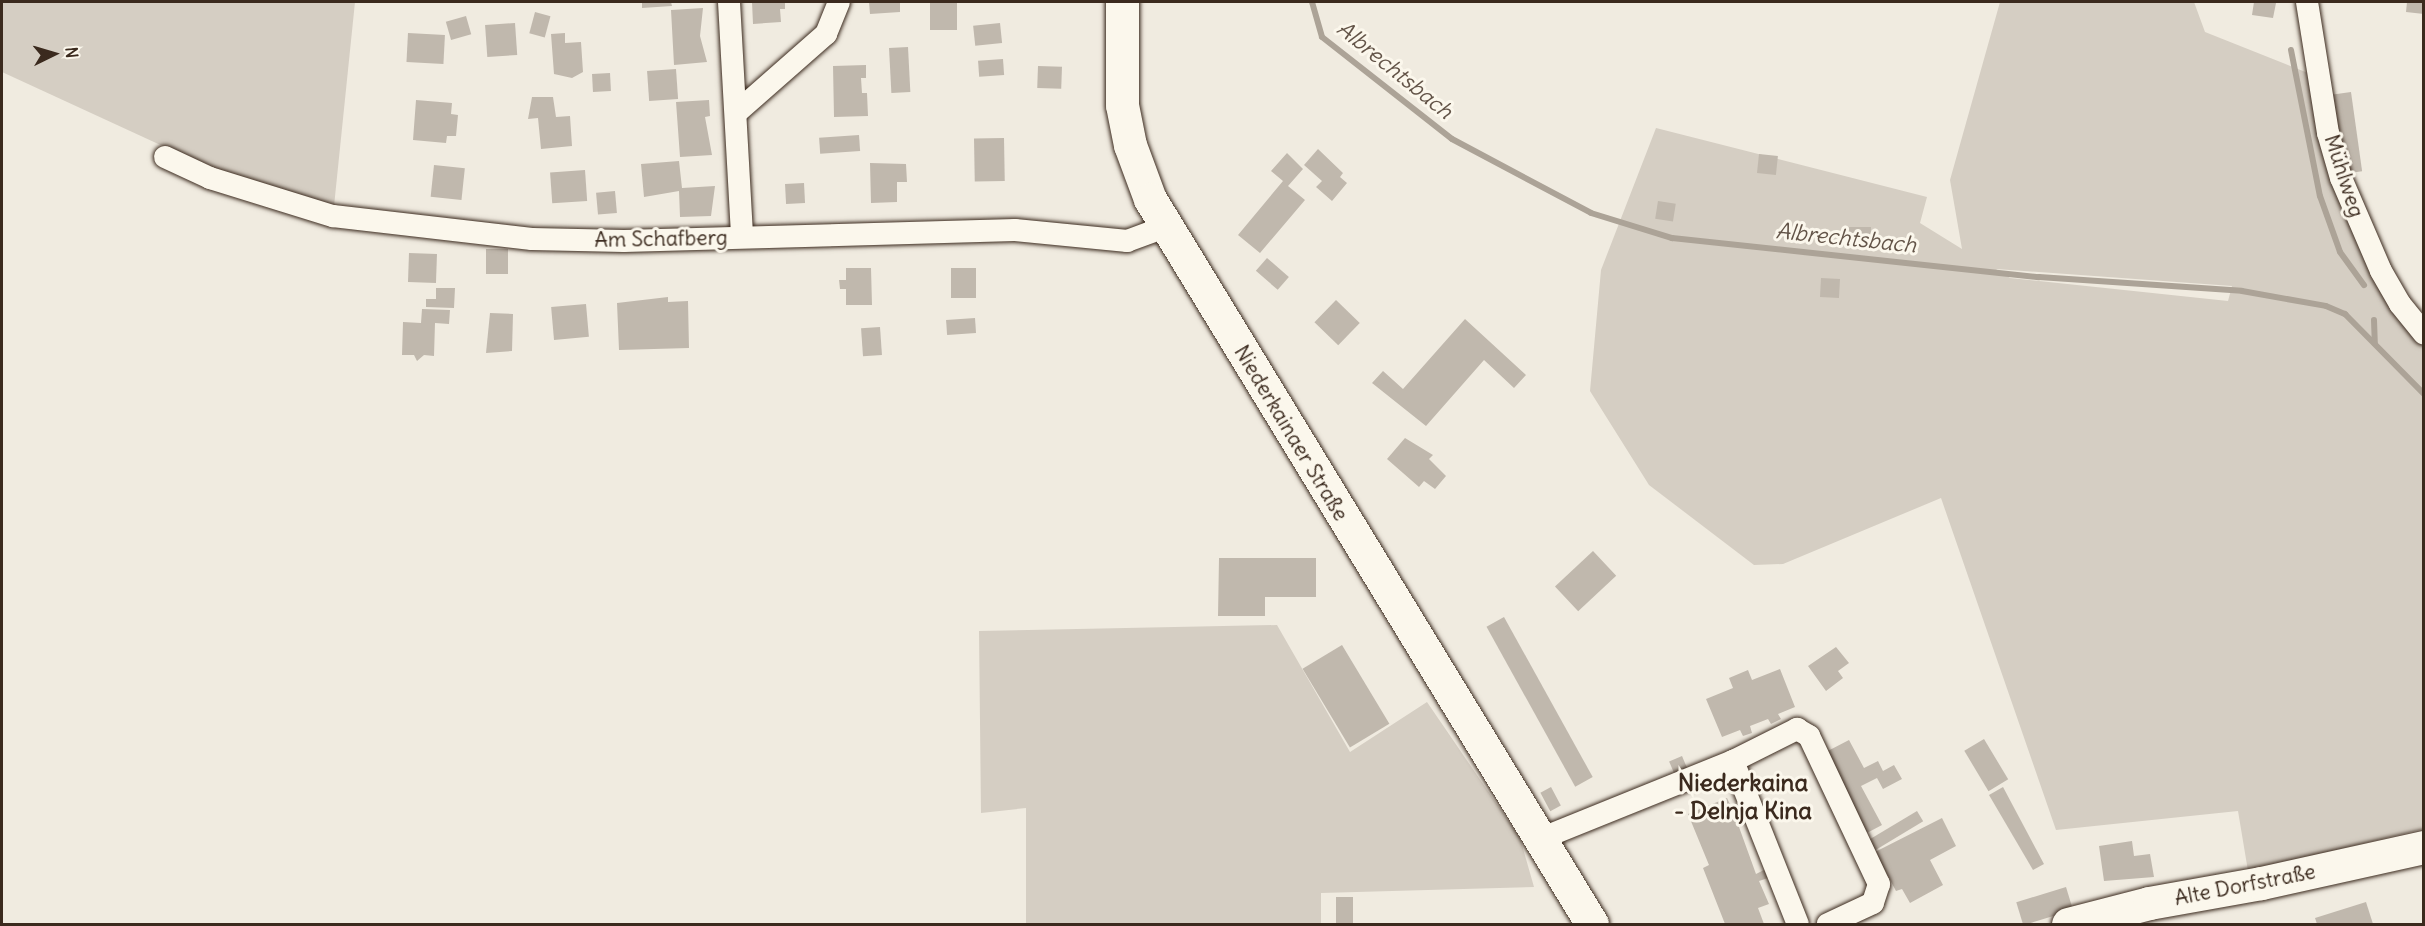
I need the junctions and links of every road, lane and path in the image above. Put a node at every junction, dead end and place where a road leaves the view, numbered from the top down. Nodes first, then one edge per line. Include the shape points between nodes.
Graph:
1 (729, 2) edge
2 (839, 2) edge
3 (1122, 2) edge
4 (2307, 2) edge
5 (736, 113) junction
6 (165, 157) dead end
7 (1165, 227) junction
8 (742, 237) junction
9 (2424, 334) edge
10 (1733, 761) junction
11 (1540, 839) junction
12 (2424, 847) edge
13 (1592, 924) edge
14 (1798, 924) edge
15 (1828, 924) edge
16 (2068, 924) edge

1 - 5 street
2 - 5 street via 826,34
3 - 7 street, Niederkainaer Straße via 1122,105 1140,178
4 - 9 street, Mühlweg via 2328,133 2341,178 2380,271
5 - 8 street
6 - 8 street, Am Schafberg via 210,178 333,216 532,239
7 - 8 street, Am Schafberg via 1127,241 1015,230
7 - 11 street, Niederkainaer Straße
10 - 11 street
10 - 14 street
10 - 15 street via 1797,729 1809,736 1879,884 1873,903
11 - 13 street, Niederkainaer Straße
12 - 16 street, Alte Dorfstraße via 2149,903

